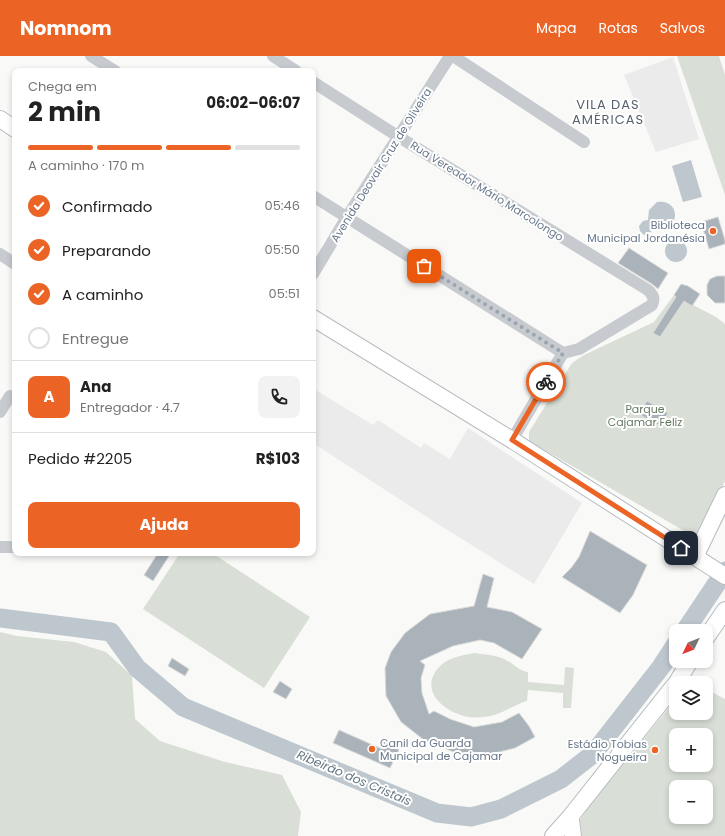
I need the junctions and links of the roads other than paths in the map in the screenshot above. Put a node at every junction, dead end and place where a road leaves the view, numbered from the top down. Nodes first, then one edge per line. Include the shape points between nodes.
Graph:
1 (91, 56) edge
2 (273, 56) edge
3 (452, 56) edge
4 (110, 68) edge
5 (291, 68) edge
6 (316, 84) edge
7 (0, 119) edge
8 (12, 127) edge
9 (399, 137) junction
10 (584, 142) dead end
11 (316, 198) edge
12 (347, 218) junction
13 (0, 254) edge
14 (12, 262) edge
15 (316, 269) edge
16 (316, 320) edge
17 (563, 353) junction
18 (8, 395) edge
19 (0, 412) edge
20 (512, 440) junction
21 (725, 495) edge
22 (0, 547) edge
23 (12, 547) edge
24 (695, 557) junction
25 (720, 573) edge
26 (725, 610) edge
27 (713, 628) edge
28 (685, 668) edge
29 (570, 818) junction
30 (553, 836) edge
31 (567, 836) edge
32 (574, 836) edge

1 - 4 street
2 - 5 street
3 - 9 street, Avenida Deovair Cruz de Oliveira
3 - 10 street
6 - 9 street, Rua Vereador Mário Marcolongo
7 - 8 street
9 - 12 street, Avenida Deovair Cruz de Oliveira
9 - 17 street, Rua Vereador Mário Marcolongo via 648,290 654,297 652,305 579,349
11 - 12 street
12 - 15 street, Avenida Deovair Cruz de Oliveira
12 - 17 street
13 - 14 street
16 - 20 street
17 - 20 street
18 - 19 street
20 - 24 street
21 - 24 street
22 - 23 street
24 - 25 street
26 - 27 street
28 - 29 street
29 - 30 street
29 - 31 street
29 - 32 street

